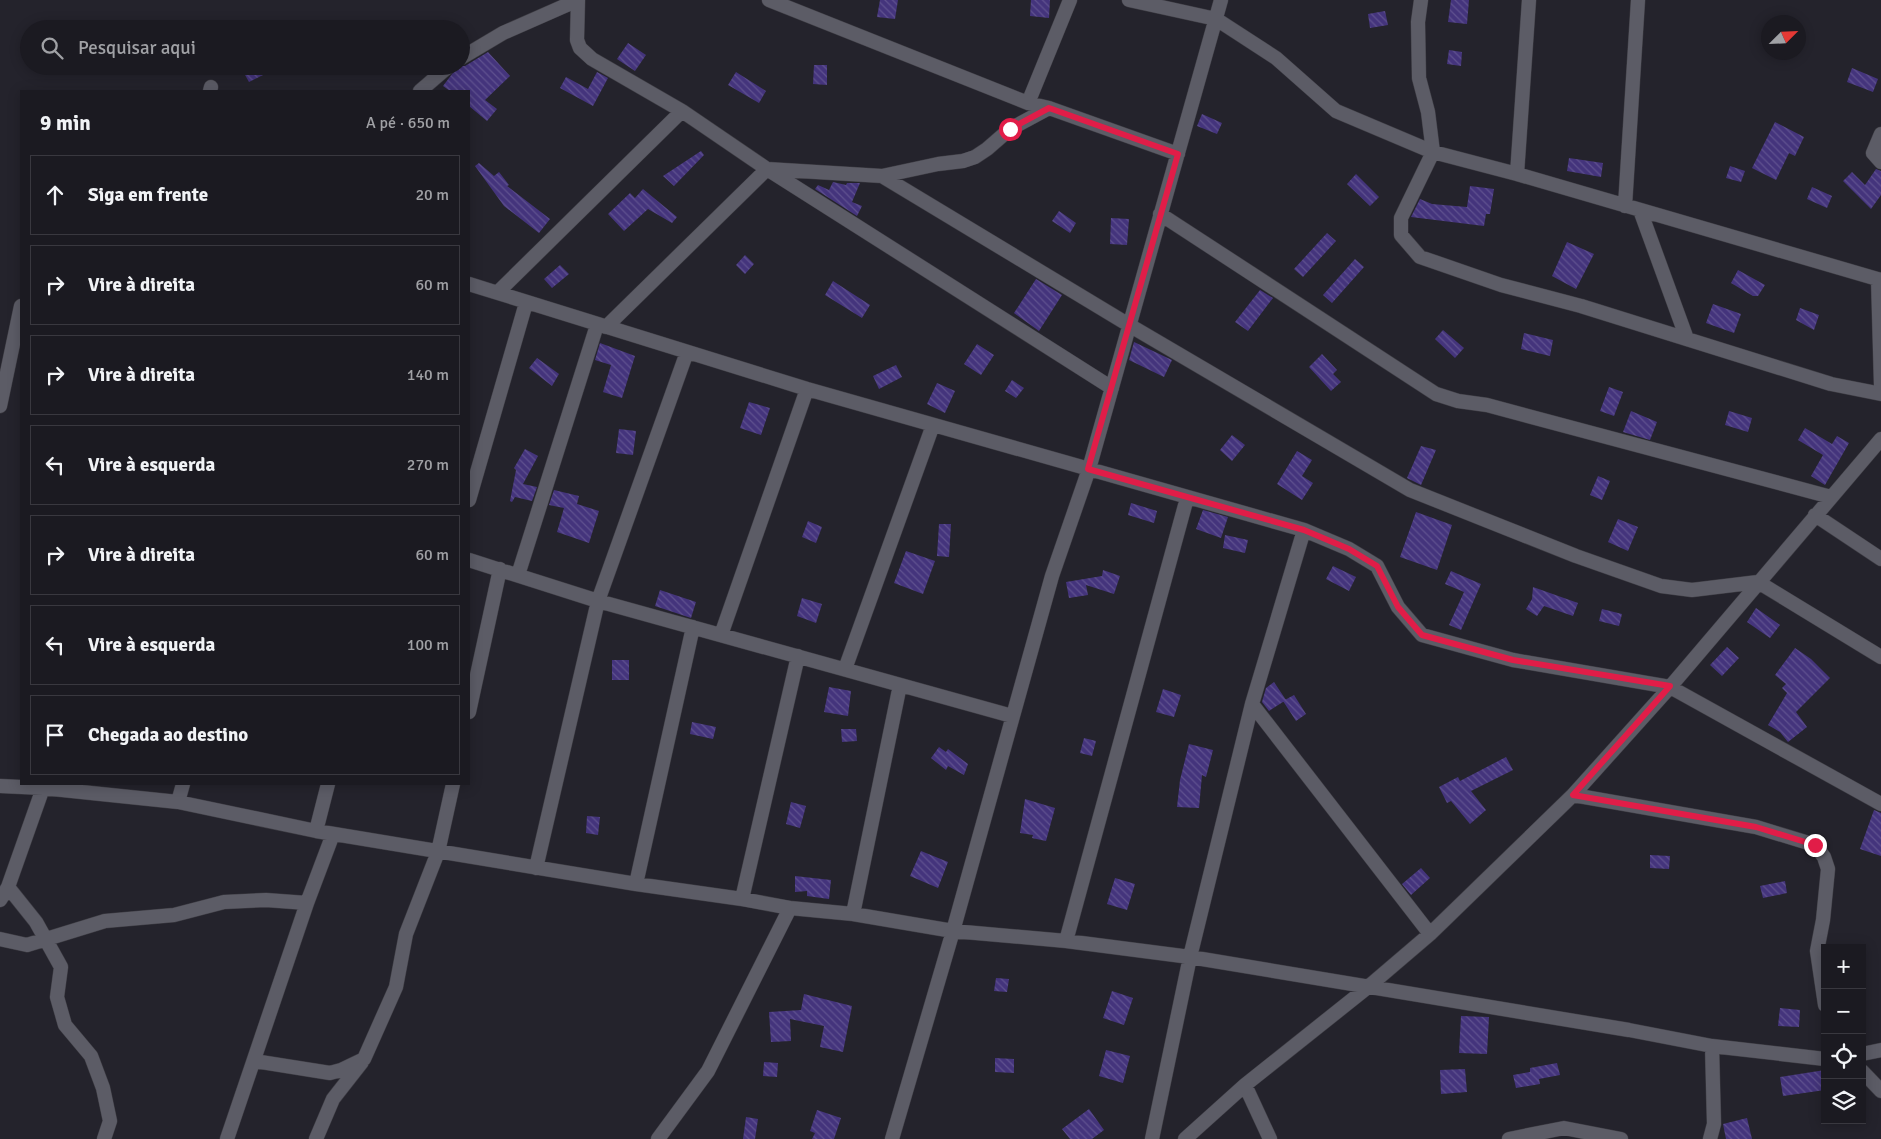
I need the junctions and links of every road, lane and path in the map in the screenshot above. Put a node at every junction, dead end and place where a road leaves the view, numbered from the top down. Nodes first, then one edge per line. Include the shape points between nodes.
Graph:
1 (578, 0) edge
2 (769, 0) edge
3 (1070, 0) edge
4 (1129, 0) edge
5 (1221, 0) edge
6 (1421, 0) edge
7 (1529, 0) edge
8 (1638, 0) edge
9 (1216, 19) junction
10 (470, 53) edge
11 (439, 75) edge
12 (421, 90) edge
13 (1028, 103) junction
14 (1049, 108) junction
15 (682, 112) junction
16 (1881, 134) edge
17 (1433, 152) junction
18 (1178, 154) junction
19 (1881, 162) edge
20 (767, 170) junction
21 (1517, 174) junction
22 (882, 176) junction
23 (1625, 206) junction
24 (1640, 210) junction
25 (1160, 214) junction
26 (1879, 279) edge
27 (470, 284) edge
28 (498, 292) junction
29 (526, 303) junction
30 (20, 311) edge
31 (1129, 325) junction
32 (601, 326) junction
33 (1686, 339) junction
34 (687, 352) junction
35 (1881, 386) edge
36 (1112, 388) junction
37 (807, 389) junction
38 (1881, 394) edge
39 (0, 406) edge
40 (933, 425) junction
41 (1881, 440) edge
42 (1088, 469) junction
43 (470, 497) edge
44 (1831, 497) junction
45 (1187, 498) junction
46 (1815, 516) junction
47 (1304, 530) junction
48 (1881, 559) edge
49 (470, 560) edge
50 (500, 569) junction
51 (518, 575) junction
52 (1758, 582) junction
53 (598, 600) junction
54 (693, 627) junction
55 (721, 635) junction
56 (798, 656) junction
57 (1881, 657) edge
58 (845, 669) junction
59 (900, 685) junction
60 (1670, 686) junction
61 (1252, 704) junction
62 (470, 707) edge
63 (1012, 716) junction
64 (183, 785) edge
65 (328, 785) edge
66 (453, 785) edge
67 (0, 786) edge
68 (43, 788) junction
69 (98, 789) edge
70 (1573, 795) junction
71 (178, 802) junction
72 (1881, 804) edge
73 (316, 831) junction
74 (333, 834) junction
75 (438, 852) junction
76 (536, 868) junction
77 (636, 884) junction
78 (8, 887) junction
79 (742, 899) junction
80 (0, 900) edge
81 (307, 903) junction
82 (790, 908) junction
83 (853, 914) junction
84 (953, 931) junction
85 (1430, 934) junction
86 (46, 938) junction
87 (0, 939) edge
88 (1066, 941) junction
89 (1190, 957) junction
90 (1368, 987) junction
91 (1823, 989) edge
92 (1712, 1046) junction
93 (1881, 1050) edge
94 (1866, 1053) edge
95 (364, 1059) junction
96 (1821, 1060) edge
97 (254, 1061) junction
98 (1866, 1075) edge
99 (1245, 1085) junction
100 (1881, 1091) edge
101 (104, 1139) edge
102 (227, 1139) edge
103 (316, 1139) edge
104 (658, 1139) edge
105 (892, 1139) edge
106 (1152, 1139) edge
107 (1185, 1139) edge
108 (1270, 1139) edge
109 (1509, 1139) edge
110 (1621, 1139) edge
111 (1710, 1139) edge

1 - 10 street via 504,33
1 - 15 street via 580,48 592,59
2 - 13 street
3 - 13 street
4 - 9 street
5 - 9 street
6 - 17 street via 1419,78 1428,112
7 - 21 street
8 - 23 street
9 - 17 street via 1276,58 1336,111
9 - 18 street
11 - 12 street
13 - 14 street
14 - 18 street
14 - 22 street via 1010,129 975,157
15 - 20 street
15 - 28 street
16 - 19 street via 1874,153
17 - 21 street
17 - 33 street via 1402,218 1401,235 1420,257 1501,285
18 - 25 street
20 - 22 street
20 - 32 street
20 - 36 street
21 - 23 street
22 - 31 street
23 - 24 street
24 - 26 street
24 - 33 street
25 - 31 street
25 - 44 street via 1436,394
26 - 35 street
27 - 28 street
28 - 29 street
29 - 32 street
29 - 43 street
30 - 39 street
31 - 36 street
31 - 52 street via 1410,490 1661,586 1692,590
32 - 34 street
32 - 51 street
33 - 38 street via 1831,384
34 - 37 street
34 - 53 street
36 - 42 street
37 - 40 street
37 - 55 street
40 - 42 street
40 - 58 street
41 - 44 street
42 - 45 street
42 - 63 street via 1052,576
44 - 46 street
45 - 47 street
45 - 88 street
46 - 48 street
46 - 52 street
47 - 60 street via 1349,549 1377,566 1398,607 1422,635 1513,660
47 - 61 street
49 - 50 street
50 - 51 street
50 - 62 street
51 - 53 street
52 - 57 street
52 - 60 street
53 - 54 street
53 - 76 street
54 - 55 street
54 - 77 street
55 - 56 street
56 - 58 street
56 - 79 street
58 - 59 street
59 - 63 street
59 - 83 street
60 - 70 street
60 - 72 street
61 - 85 street
61 - 89 street
63 - 84 street
64 - 71 street
65 - 73 street
66 - 75 street
67 - 68 street
68 - 69 street
68 - 78 street
69 - 71 street
70 - 85 street
70 - 91 street via 1756,827 1815,845 1828,869 1817,951
71 - 73 street
73 - 74 street
74 - 75 street
74 - 81 street
75 - 76 street
75 - 95 street via 406,934 396,987
76 - 77 street
77 - 79 street
78 - 80 street
78 - 86 street via 24,904
79 - 82 street
81 - 86 street via 266,900 224,902 174,915 105,921
81 - 97 street
82 - 83 street
82 - 104 street via 708,1071
83 - 84 street
84 - 88 street
84 - 105 street
85 - 90 street
86 - 87 street via 27,945
86 - 101 street via 61,967 57,997 65,1025 91,1056 104,1088 110,1122
88 - 89 street
89 - 90 street
89 - 106 street
90 - 92 street
90 - 99 street
92 - 96 street
92 - 111 street via 1714,1124
93 - 94 street
95 - 97 street via 330,1073
95 - 103 street via 333,1099
97 - 102 street
98 - 100 street
99 - 107 street
99 - 108 street
109 - 110 street via 1564,1128

